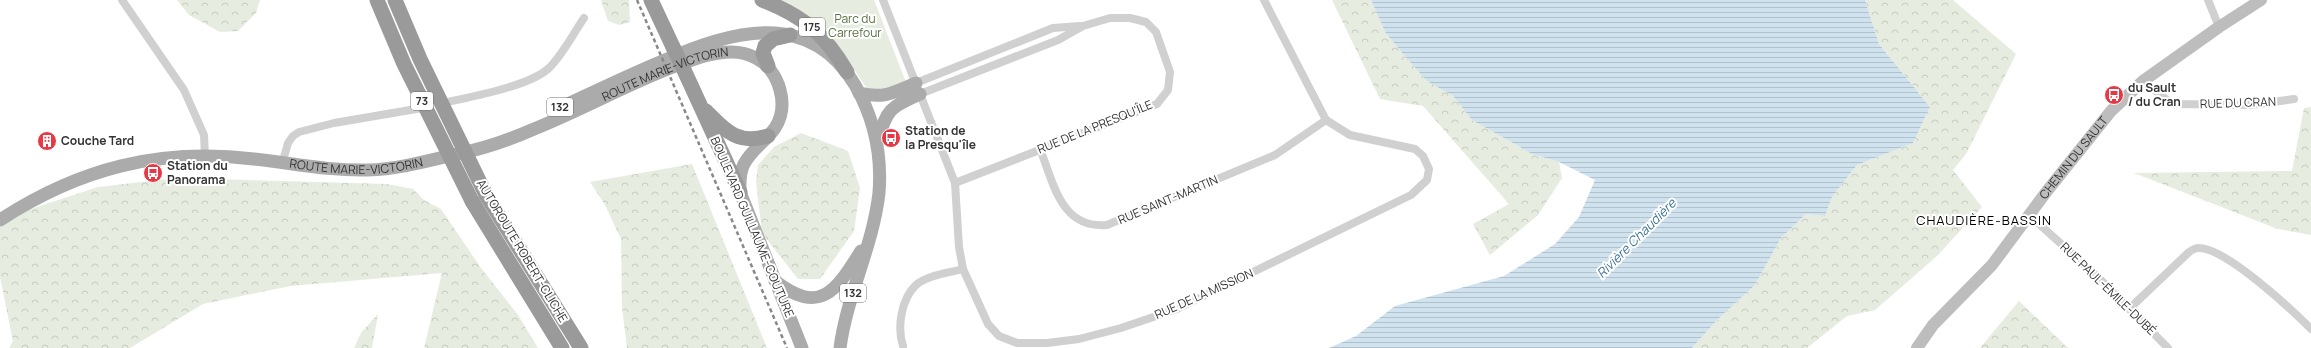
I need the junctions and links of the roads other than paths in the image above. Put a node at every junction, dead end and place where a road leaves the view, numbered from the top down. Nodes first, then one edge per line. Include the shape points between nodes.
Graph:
1 (122, 0) edge
2 (376, 0) edge
3 (396, 0) edge
4 (651, 0) edge
5 (762, 0) edge
6 (883, 0) edge
7 (1264, 0) edge
8 (2208, 0) edge
9 (2261, 0) edge
10 (584, 18) dead end
11 (1083, 26) junction
12 (2219, 27) junction
13 (790, 35) junction
14 (768, 66) junction
15 (847, 72) junction
16 (2143, 81) junction
17 (918, 88) junction
18 (859, 93) junction
19 (2294, 99) dead end
20 (700, 106) junction
21 (1326, 120) junction
22 (768, 136) junction
23 (878, 142) junction
24 (1040, 149) junction
25 (205, 157) junction
26 (429, 160) junction
27 (282, 164) junction
28 (955, 183) junction
29 (740, 192) junction
30 (479, 198) junction
31 (2029, 215) junction
32 (0, 220) edge
33 (868, 240) junction
34 (963, 268) junction
35 (775, 281) junction
36 (2129, 309) junction
37 (2311, 329) edge
38 (903, 346) dead end
39 (562, 348) edge
40 (581, 348) edge
41 (802, 348) edge
42 (840, 348) edge
43 (1917, 348) edge
44 (2168, 348) edge

1 - 25 street via 184,90 204,136
2 - 30 highway, AUTOROUTE ROBERT-CLICHE / 73, bridge via 404,64
3 - 30 highway, AUTOROUTE ROBERT-CLICHE / 73, bridge
4 - 20 highway, BOULEVARD GUILLAUME-COUTURE, bridge
5 - 15 highway, 175 via 789,11 807,23 836,52
6 - 17 street, RUE DE LA MISSION
7 - 21 street
8 - 12 street
9 - 12 street, CHEMIN DU SAULT
10 - 27 street, ROUTE MARIE-VICTORIN via 556,60 537,77 417,110 334,123 299,132 288,143
11 - 17 street, RUE DE LA PRESQU'ÎLE via 1058,40
11 - 17 street, RUE DE LA PRESQU'ÎLE via 1053,28
11 - 24 street, RUE DE LA PRESQU'ÎLE via 1110,18 1130,18 1146,22 1156,32 1170,72 1168,90 1157,104
12 - 16 street, CHEMIN DU SAULT
13 - 14 highway via 773,39 764,46 763,53
13 - 15 main road, ROUTE MARIE-VICTORIN / 132 via 815,44
13 - 26 main road, ROUTE MARIE-VICTORIN / 132 via 751,32 703,44 533,120
14 - 22 main road, ROUTE MARIE-VICTORIN / 132 via 778,83 782,102 780,118
14 - 26 main road, ROUTE MARIE-VICTORIN / 132 via 755,57 733,52 700,57 653,75 535,129 481,149
15 - 18 main road, 132
16 - 19 street, RUE DU CRAN via 2172,104 2251,104
16 - 31 street, CHEMIN DU SAULT via 2111,111
17 - 18 main road via 875,97
17 - 23 main road via 894,106 886,116
17 - 28 street, RUE DE LA MISSION
18 - 23 main road, 132
20 - 22 highway via 730,133 741,138 756,139
20 - 29 highway, BOULEVARD GUILLAUME-COUTURE
21 - 24 street, RUE SAINT-MARTIN via 1275,155 1107,226 1095,226 1075,219 1057,193
21 - 34 street, RUE DE LA MISSION via 1350,135 1415,148 1423,156 1429,169 1427,180 1411,195 1177,309 1079,340 1017,343 999,336 988,324
22 - 29 main road, ROUTE MARIE-VICTORIN / 132 via 744,163
23 - 33 main road, 132 via 879,192
24 - 28 street, RUE DE LA PRESQU'ÎLE
25 - 27 main road, ROUTE MARIE-VICTORIN / 132 via 254,159
25 - 32 main road, ROUTE MARIE-VICTORIN / 132 via 164,157 110,167 54,189
26 - 27 main road, ROUTE MARIE-VICTORIN / 132 via 396,168 365,170
28 - 34 street, RUE DE LA MISSION via 959,247
29 - 35 main road, BOULEVARD GUILLAUME-COUTURE / 132
30 - 39 highway, AUTOROUTE ROBERT-CLICHE / 73
30 - 40 highway, AUTOROUTE ROBERT-CLICHE / 73
31 - 36 street, RUE PAUL-ÉMILE-DUBÉ
31 - 43 street, CHEMIN DU SAULT via 1992,265 1933,325
33 - 35 main road via 836,286 824,296 800,297 791,294
33 - 42 main road, 132 via 846,314
34 - 38 street via 916,285 901,320
35 - 41 main road, BOULEVARD GUILLAUME-COUTURE / 132
36 - 37 street via 2189,252 2197,248 2216,253 2267,289
36 - 44 street, RUE PAUL-ÉMILE-DUBÉ

